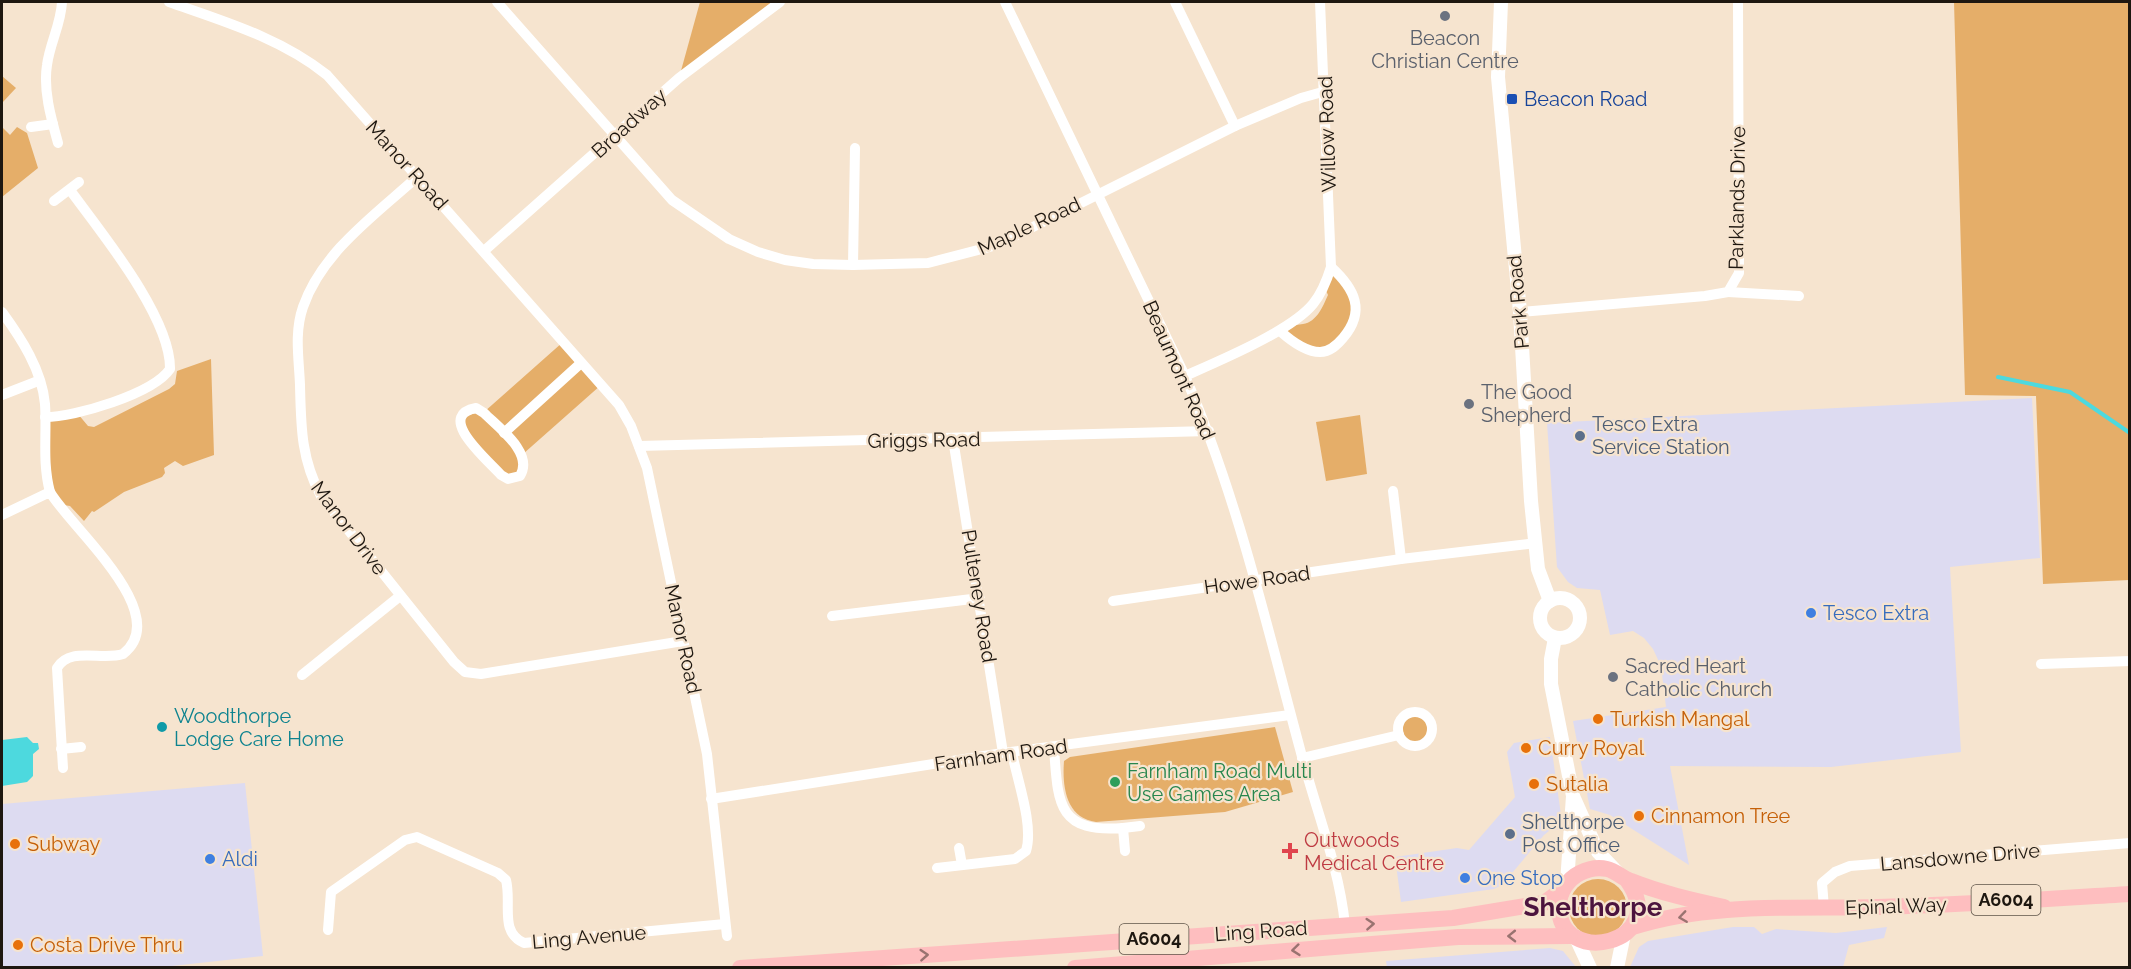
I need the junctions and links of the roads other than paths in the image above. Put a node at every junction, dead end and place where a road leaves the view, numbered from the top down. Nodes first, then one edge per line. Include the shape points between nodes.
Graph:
1 (62, 2) edge
2 (169, 2) edge
3 (497, 2) edge
4 (780, 2) edge
5 (1005, 2) edge
6 (1174, 2) edge
7 (1320, 2) edge
8 (1501, 2) edge
9 (1738, 2) edge
10 (199, 6) edge
11 (1326, 91) junction
12 (53, 124) junction
13 (1234, 126) junction
14 (31, 127) dead end
15 (616, 135) junction
16 (58, 143) dead end
17 (855, 148) dead end
18 (417, 177) junction
19 (79, 182) dead end
20 (70, 190) junction
21 (1096, 195) junction
22 (54, 201) dead end
23 (484, 251) junction
24 (853, 265) junction
25 (1331, 267) junction
26 (1728, 292) junction
27 (1799, 296) dead end
28 (2, 312) edge
29 (1520, 312) junction
30 (1280, 331) junction
31 (581, 363) junction
32 (1185, 375) junction
33 (38, 381) junction
34 (2, 395) edge
35 (45, 417) junction
36 (1209, 431) junction
37 (504, 433) junction
38 (953, 439) junction
39 (639, 446) junction
40 (1393, 491) dead end
41 (50, 492) junction
42 (2, 515) edge
43 (1536, 543) junction
44 (1401, 558) junction
45 (1256, 581) junction
46 (400, 596) junction
47 (981, 598) junction
48 (1113, 601) dead end
49 (1550, 601) junction
50 (832, 616) dead end
51 (1556, 638) junction
52 (683, 641) junction
53 (2130, 661) edge
54 (2041, 664) dead end
55 (302, 675) dead end
56 (1290, 715) junction
57 (1399, 735) dead end
58 (81, 747) dead end
59 (1054, 748) junction
60 (61, 749) junction
61 (1008, 753) junction
62 (1302, 758) junction
63 (63, 768) dead end
64 (1573, 796) junction
65 (711, 799) junction
66 (1140, 826) dead end
67 (1123, 828) junction
68 (2130, 843) edge
69 (959, 848) dead end
70 (1125, 851) dead end
71 (962, 865) junction
72 (937, 868) dead end
73 (1622, 876) junction
74 (1564, 887) junction
75 (2130, 894) edge
76 (1824, 908) junction
77 (1735, 909) junction
78 (725, 924) junction
79 (1345, 925) junction
80 (328, 930) dead end
81 (1255, 931) junction
82 (1628, 933) junction
83 (727, 936) dead end
84 (1574, 939) junction
85 (1226, 962) edge
86 (740, 968) edge
87 (1075, 968) edge
88 (1590, 968) edge
89 (1617, 968) edge

1 - 12 street via 62,17 47,64
2 - 10 street, Manor Road
3 - 15 street, Maple Road
4 - 15 street, Broadway via 678,78
5 - 21 street, Beaumont Road
6 - 13 street
7 - 11 street, Willow Road
8 - 29 street, Park Road via 1498,77
9 - 26 street, Parklands Drive via 1739,273
10 - 18 street, Manor Road via 212,18 262,35 309,60 327,75
11 - 13 street, Maple Road
11 - 25 street, Willow Road
12 - 14 street
12 - 16 street
13 - 21 street, Maple Road
15 - 23 street, Broadway
15 - 24 street, Maple Road via 672,200 729,239 785,260
17 - 24 street
18 - 23 street, Manor Road
18 - 46 street, Manor Drive via 346,241 317,277 302,309 297,347 299,420 309,474 321,496
19 - 20 street
20 - 22 street
20 - 35 street via 141,290 167,350 170,369 157,381 94,411
21 - 24 street, Maple Road via 976,252 928,263
21 - 32 street, Beaumont Road
23 - 31 street, Manor Road
25 - 30 street, Willow Road via 1313,304
25 - 30 street via 1357,305 1358,315 1346,334 1329,350 1320,352
26 - 27 street
26 - 29 street, Parklands Drive
28 - 33 street via 23,342
29 - 43 street, Park Road
30 - 32 street, Willow Road
31 - 37 street
31 - 39 street, Manor Road via 619,405
32 - 36 street, Beaumont Road
33 - 34 street
33 - 35 street
35 - 41 street via 43,460
36 - 38 street, Griggs Road
36 - 45 street, Beaumont Road
37 - 37 street via 523,455 523,471 515,479 501,475 463,434 461,416 476,408
38 - 39 street, Griggs Road
38 - 47 street, Pulteney Road
39 - 52 street, Manor Road
40 - 44 street
41 - 42 street
41 - 60 street via 63,513 111,566 132,604 137,628 133,644 123,654 71,657 57,668
43 - 44 street, Howe Road
43 - 49 street, Park Road via 1538,569
44 - 45 street, Howe Road
45 - 48 street, Howe Road
45 - 56 street, Beaumont Road
46 - 52 street, Manor Drive via 465,672 481,674
46 - 55 street
47 - 50 street
47 - 61 street, Pulteney Road
49 - 51 street via 1540,618 1544,631
49 - 51 street via 1570,601 1580,618 1572,634
51 - 64 street via 1551,684
52 - 65 street, Manor Road via 707,754
53 - 54 street
56 - 59 street, Farnham Road
56 - 62 street, Beaumont Road
57 - 62 street
58 - 60 street
59 - 61 street, Farnham Road
59 - 67 street via 1060,798 1067,814 1090,828
60 - 63 street
61 - 65 street, Farnham Road
61 - 71 street, Pulteney Road via 1025,814 1026,851 1015,859
62 - 79 street, Beaumont Road via 1342,897
64 - 73 street via 1598,852
64 - 74 street
65 - 78 street, Manor Road
66 - 67 street
67 - 70 street
68 - 76 street, Lansdowne Drive via 1850,866 1822,883
69 - 71 street
71 - 72 street
73 - 74 main road, A6004 via 1607,869 1585,870
73 - 77 main road, Epinal Way / A6004 via 1667,894
73 - 82 main road via 1637,898 1636,919
79 -> 74 main road, Ling Road / A6004 via 1453,918 1521,908 1544,903
74 - 84 main road via 1558,902 1559,915
75 - 76 main road, Epinal Way / A6004
76 - 77 main road, Epinal Way / A6004
77 -> 82 main road, Epinal Way / A6004 via 1648,922
78 - 80 street, Ling Avenue via 524,943 509,931 510,878 423,838 411,837 331,892
78 - 83 street, Manor Road
79 - 81 main road, Ling Road / A6004
81 - 85 main road
86 -> 81 main road, Ling Road / A6004
82 - 84 main road, A6004 via 1601,947
82 - 89 street
84 -> 85 main road, Ling Road / A6004 via 1458,938
84 - 88 street
85 - 87 main road, Ling Road / A6004

